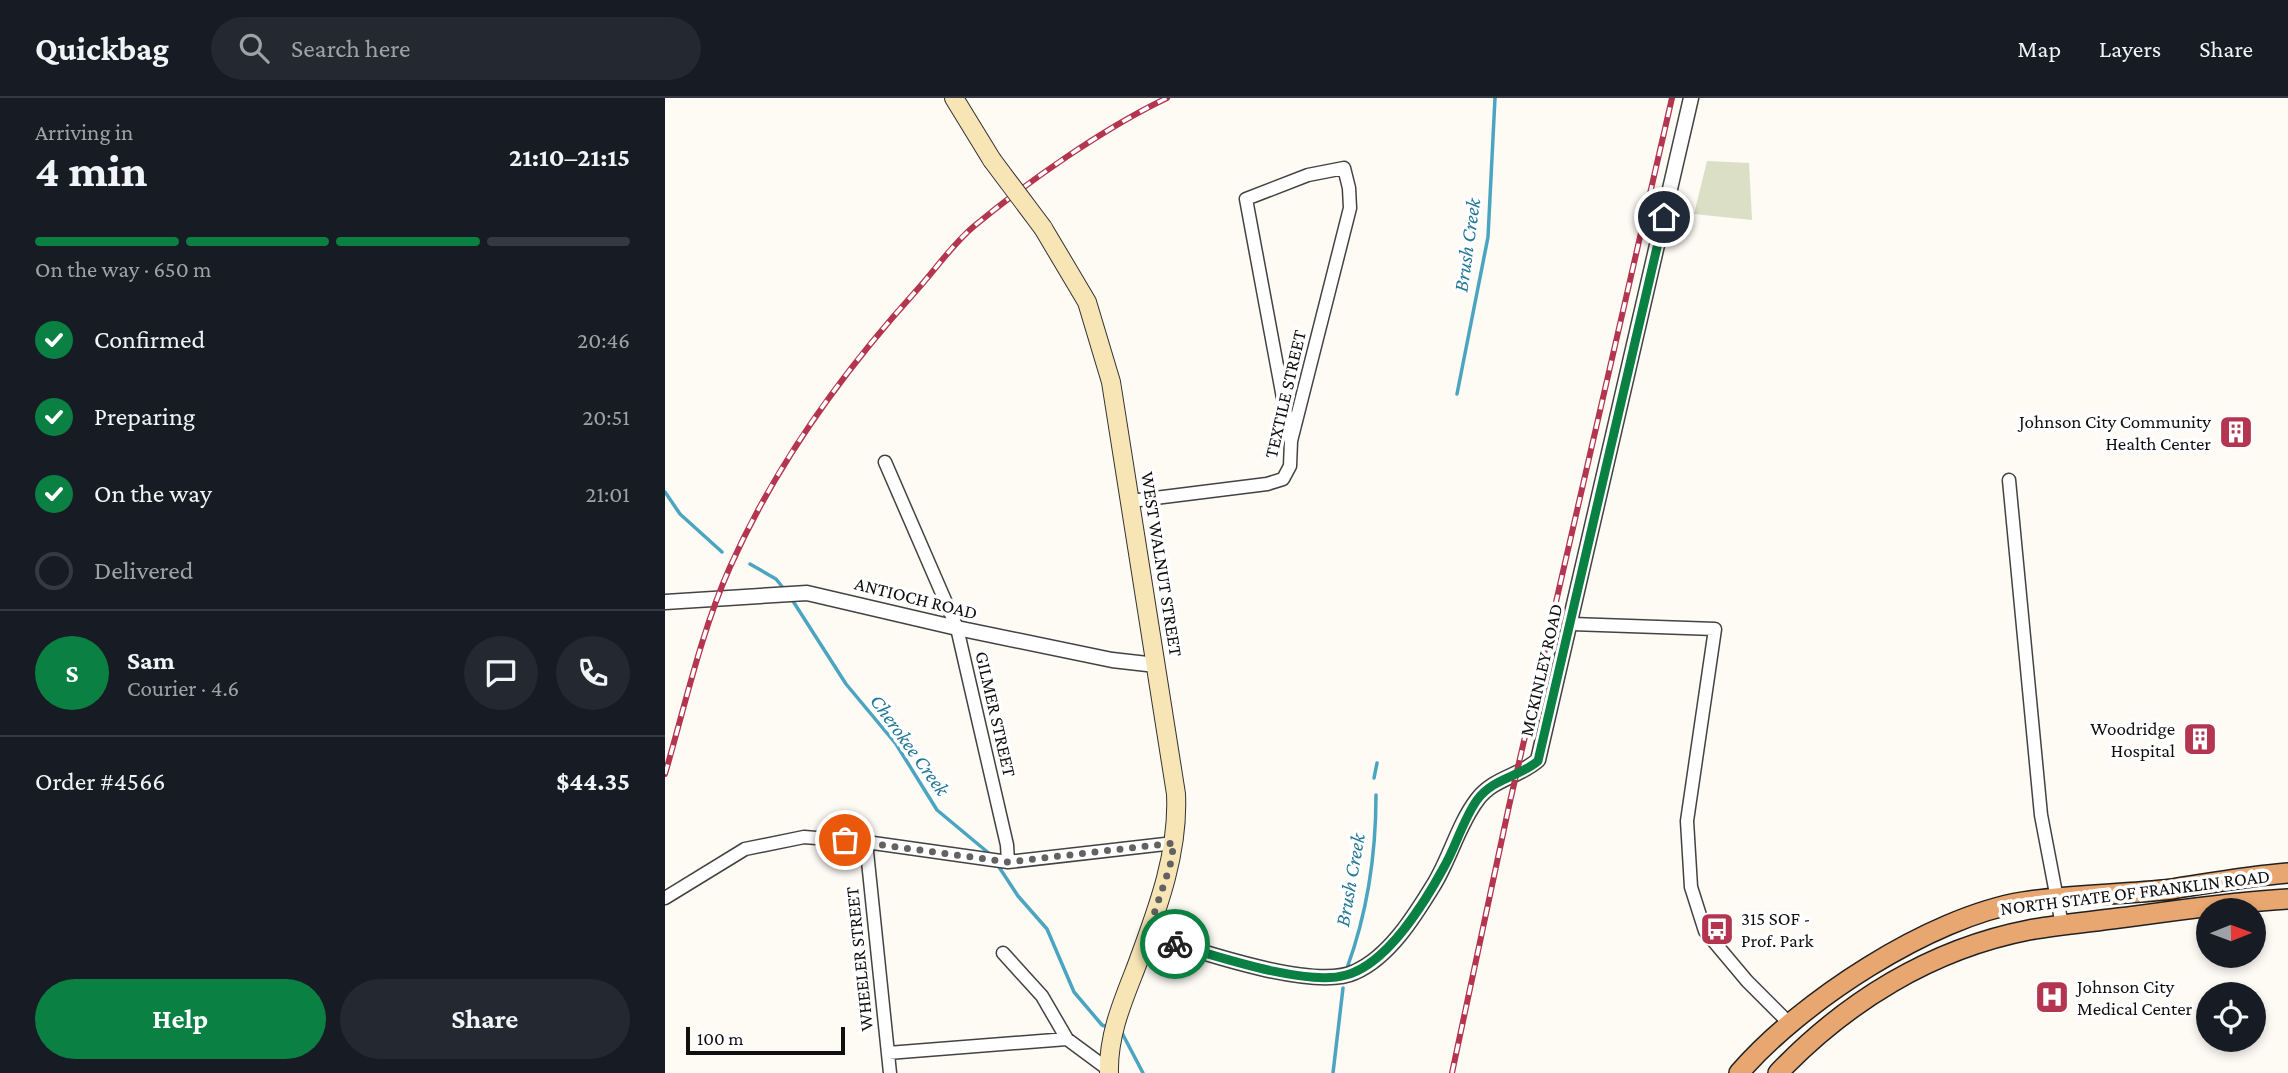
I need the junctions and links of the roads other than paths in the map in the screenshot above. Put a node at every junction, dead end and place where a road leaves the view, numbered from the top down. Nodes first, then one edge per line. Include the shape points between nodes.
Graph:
1 (954, 98) edge
2 (1691, 98) edge
3 (1291, 441) junction
4 (885, 462) dead end
5 (2009, 480) dead end
6 (1131, 501) junction
7 (665, 602) edge
8 (1571, 624) junction
9 (957, 628) junction
10 (1156, 665) junction
11 (866, 842) junction
12 (1174, 843) junction
13 (1000, 862) junction
14 (2288, 873) edge
15 (665, 898) edge
16 (2055, 899) junction
17 (2288, 899) edge
18 (2062, 925) junction
19 (1147, 935) junction
20 (1003, 953) dead end
21 (1789, 1023) junction
22 (1067, 1039) junction
23 (888, 1053) junction
24 (1109, 1071) edge
25 (890, 1073) edge
26 (1739, 1073) edge
27 (1778, 1073) edge

1 - 6 main road, WEST WALNUT STREET, bridge via 1068,266 1097,331 1111,382
2 - 8 street, MCKINLEY ROAD
3 - 3 street, TEXTILE STREET via 1350,208 1343,169 1308,175 1246,199
3 - 6 street, TEXTILE STREET via 1290,466 1283,479
4 - 9 street, GILMER STREET
5 - 16 street via 2040,804
6 - 10 main road, WEST WALNUT STREET
7 - 9 street, ANTIOCH ROAD via 807,593
8 - 19 street, MCKINLEY ROAD via 1538,761 1502,778 1476,801 1416,913 1365,967 1344,976 1307,977
8 - 21 street via 1715,629 1687,821 1691,887 1705,931
9 - 10 street, ANTIOCH ROAD
9 - 13 street, GILMER STREET via 1004,832
10 - 12 main road, WEST WALNUT STREET via 1176,794
11 - 13 street
11 - 15 street via 804,837 745,849
11 - 23 street, WHEELER STREET
12 - 13 street
12 - 19 main road, WEST WALNUT STREET
14 - 16 highway, NORTH STATE OF FRANKLIN ROAD
16 - 18 street
16 - 21 highway, NORTH STATE OF FRANKLIN ROAD via 1993,909 1932,933 1836,986
17 - 18 highway, NORTH STATE OF FRANKLIN ROAD via 2180,907
18 - 27 highway, NORTH STATE OF FRANKLIN ROAD via 1989,940 1918,967 1870,994
19 - 24 main road, WEST WALNUT STREET via 1114,1029
20 - 22 street, WEST WALNUT STREET via 1042,996
21 - 26 highway, NORTH STATE OF FRANKLIN ROAD
22 - 23 street
22 - 24 street, WEST WALNUT STREET
23 - 25 street, WHEELER STREET

